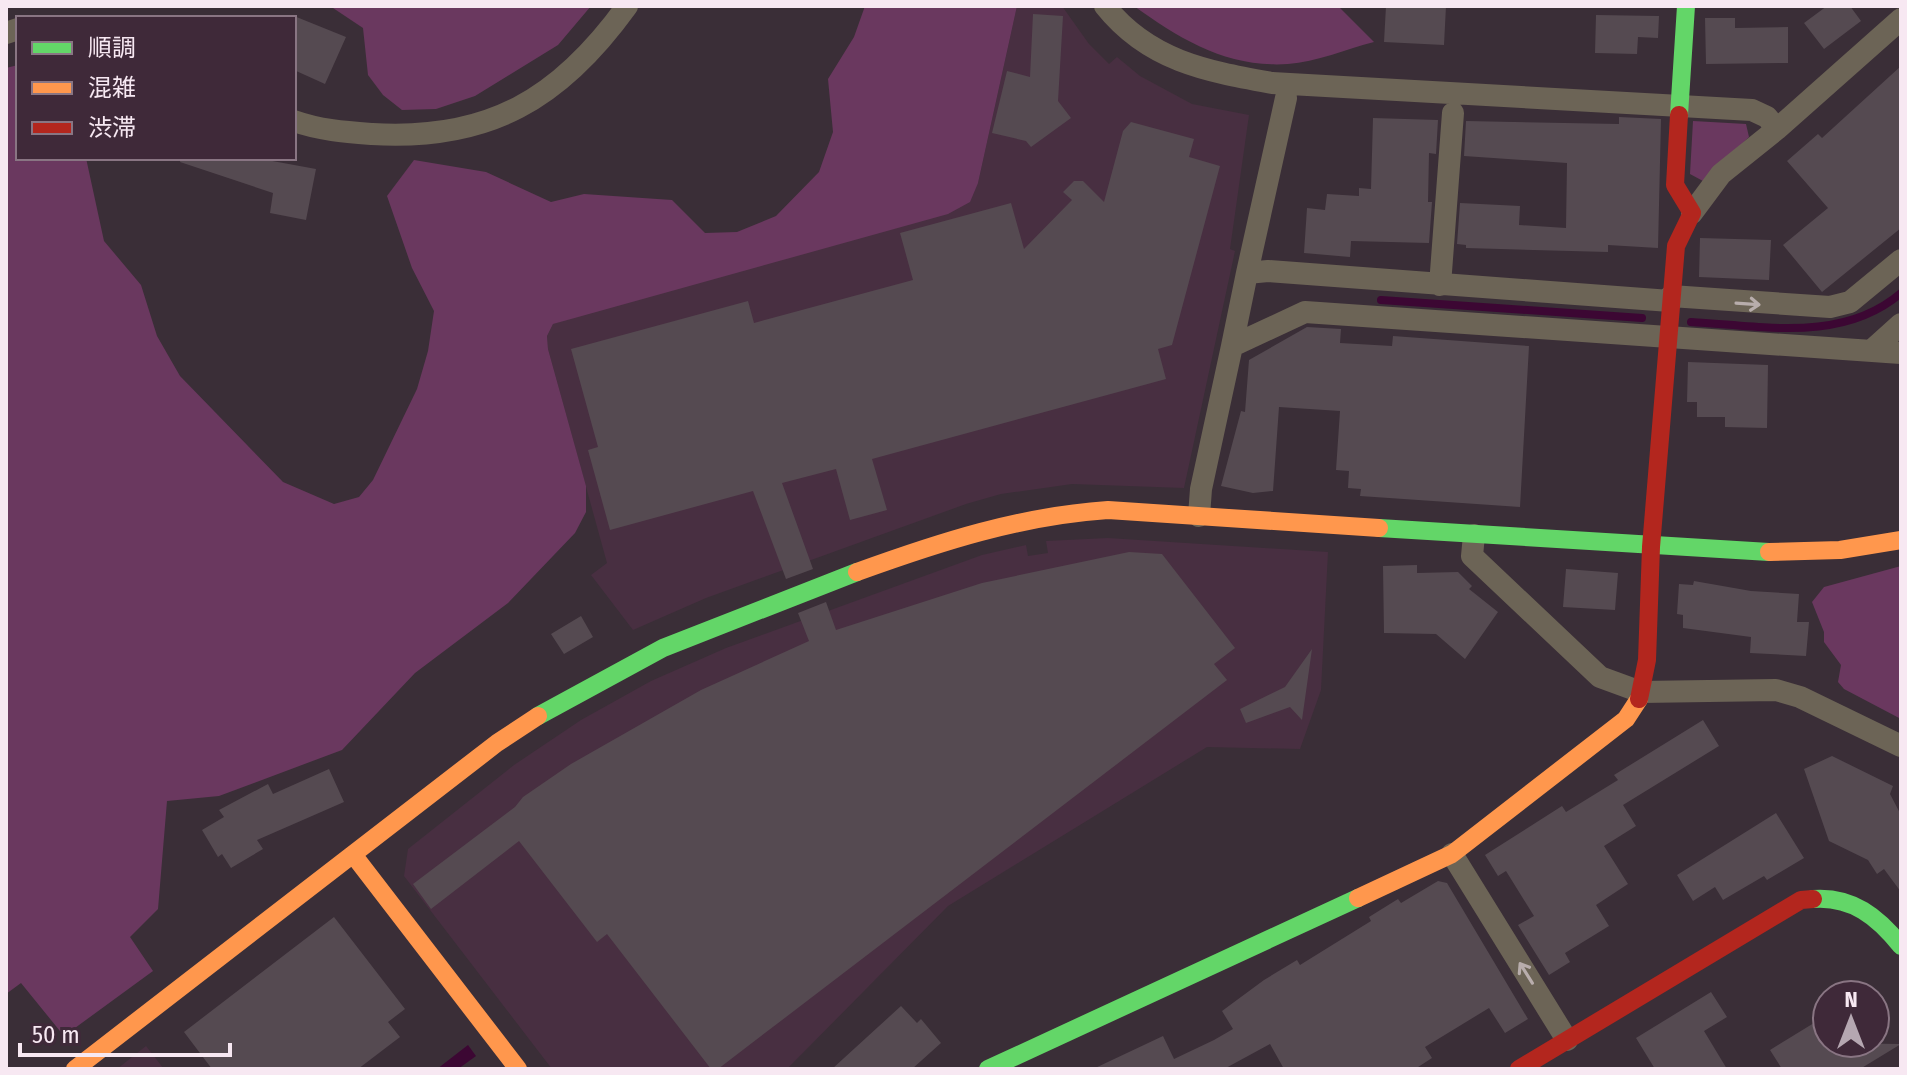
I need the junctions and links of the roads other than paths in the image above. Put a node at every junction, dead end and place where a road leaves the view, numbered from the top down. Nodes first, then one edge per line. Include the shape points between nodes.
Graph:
1 (627, 6) edge
2 (1105, 6) edge
3 (1686, 6) edge
4 (1901, 19) edge
5 (1286, 98) dead end
6 (1680, 106) junction
7 (1453, 113) dead end
8 (296, 122) edge
9 (1777, 129) junction
10 (1692, 213) junction
11 (1901, 260) edge
12 (1247, 273) junction
13 (1440, 285) junction
14 (1671, 298) junction
15 (1901, 324) edge
16 (1668, 338) junction
17 (1232, 346) junction
18 (1871, 351) junction
19 (1901, 353) edge
20 (1199, 516) junction
21 (1474, 535) junction
22 (1901, 540) edge
23 (1651, 547) junction
24 (1641, 692) junction
25 (1901, 746) edge
26 (1452, 854) junction
27 (355, 857) junction
28 (1901, 946) edge
29 (1567, 1040) junction
30 (75, 1069) edge
31 (518, 1069) edge
32 (988, 1069) edge
33 (1519, 1069) edge

1 - 8 street via 567,77 522,108 471,127 398,136
2 - 6 street via 1159,54 1215,73 1272,83
3 - 6 street
4 - 9 street
5 - 12 street
6 - 9 street via 1752,110
6 - 10 street via 1675,185
7 - 13 street
9 - 10 street via 1721,174
10 - 14 street via 1676,246
14 -> 11 street via 1830,307 1850,302
12 - 13 street
12 - 17 street
13 - 14 street
14 - 16 street
15 - 18 street
16 - 17 street via 1305,312
16 - 18 street
16 - 23 street
17 - 20 street
18 - 19 street
20 - 21 street
20 - 27 street via 1086,511 1007,521 703,629 566,697 497,743
21 - 23 street
21 - 24 street via 1472,556 1600,677
22 - 23 street via 1792,554
23 - 24 street
24 - 25 street via 1776,690
24 - 26 street via 1610,734
29 -> 26 street
26 - 32 street
27 - 30 street
27 - 31 street
28 - 29 street via 1858,904 1839,898 1801,900
29 - 33 street

